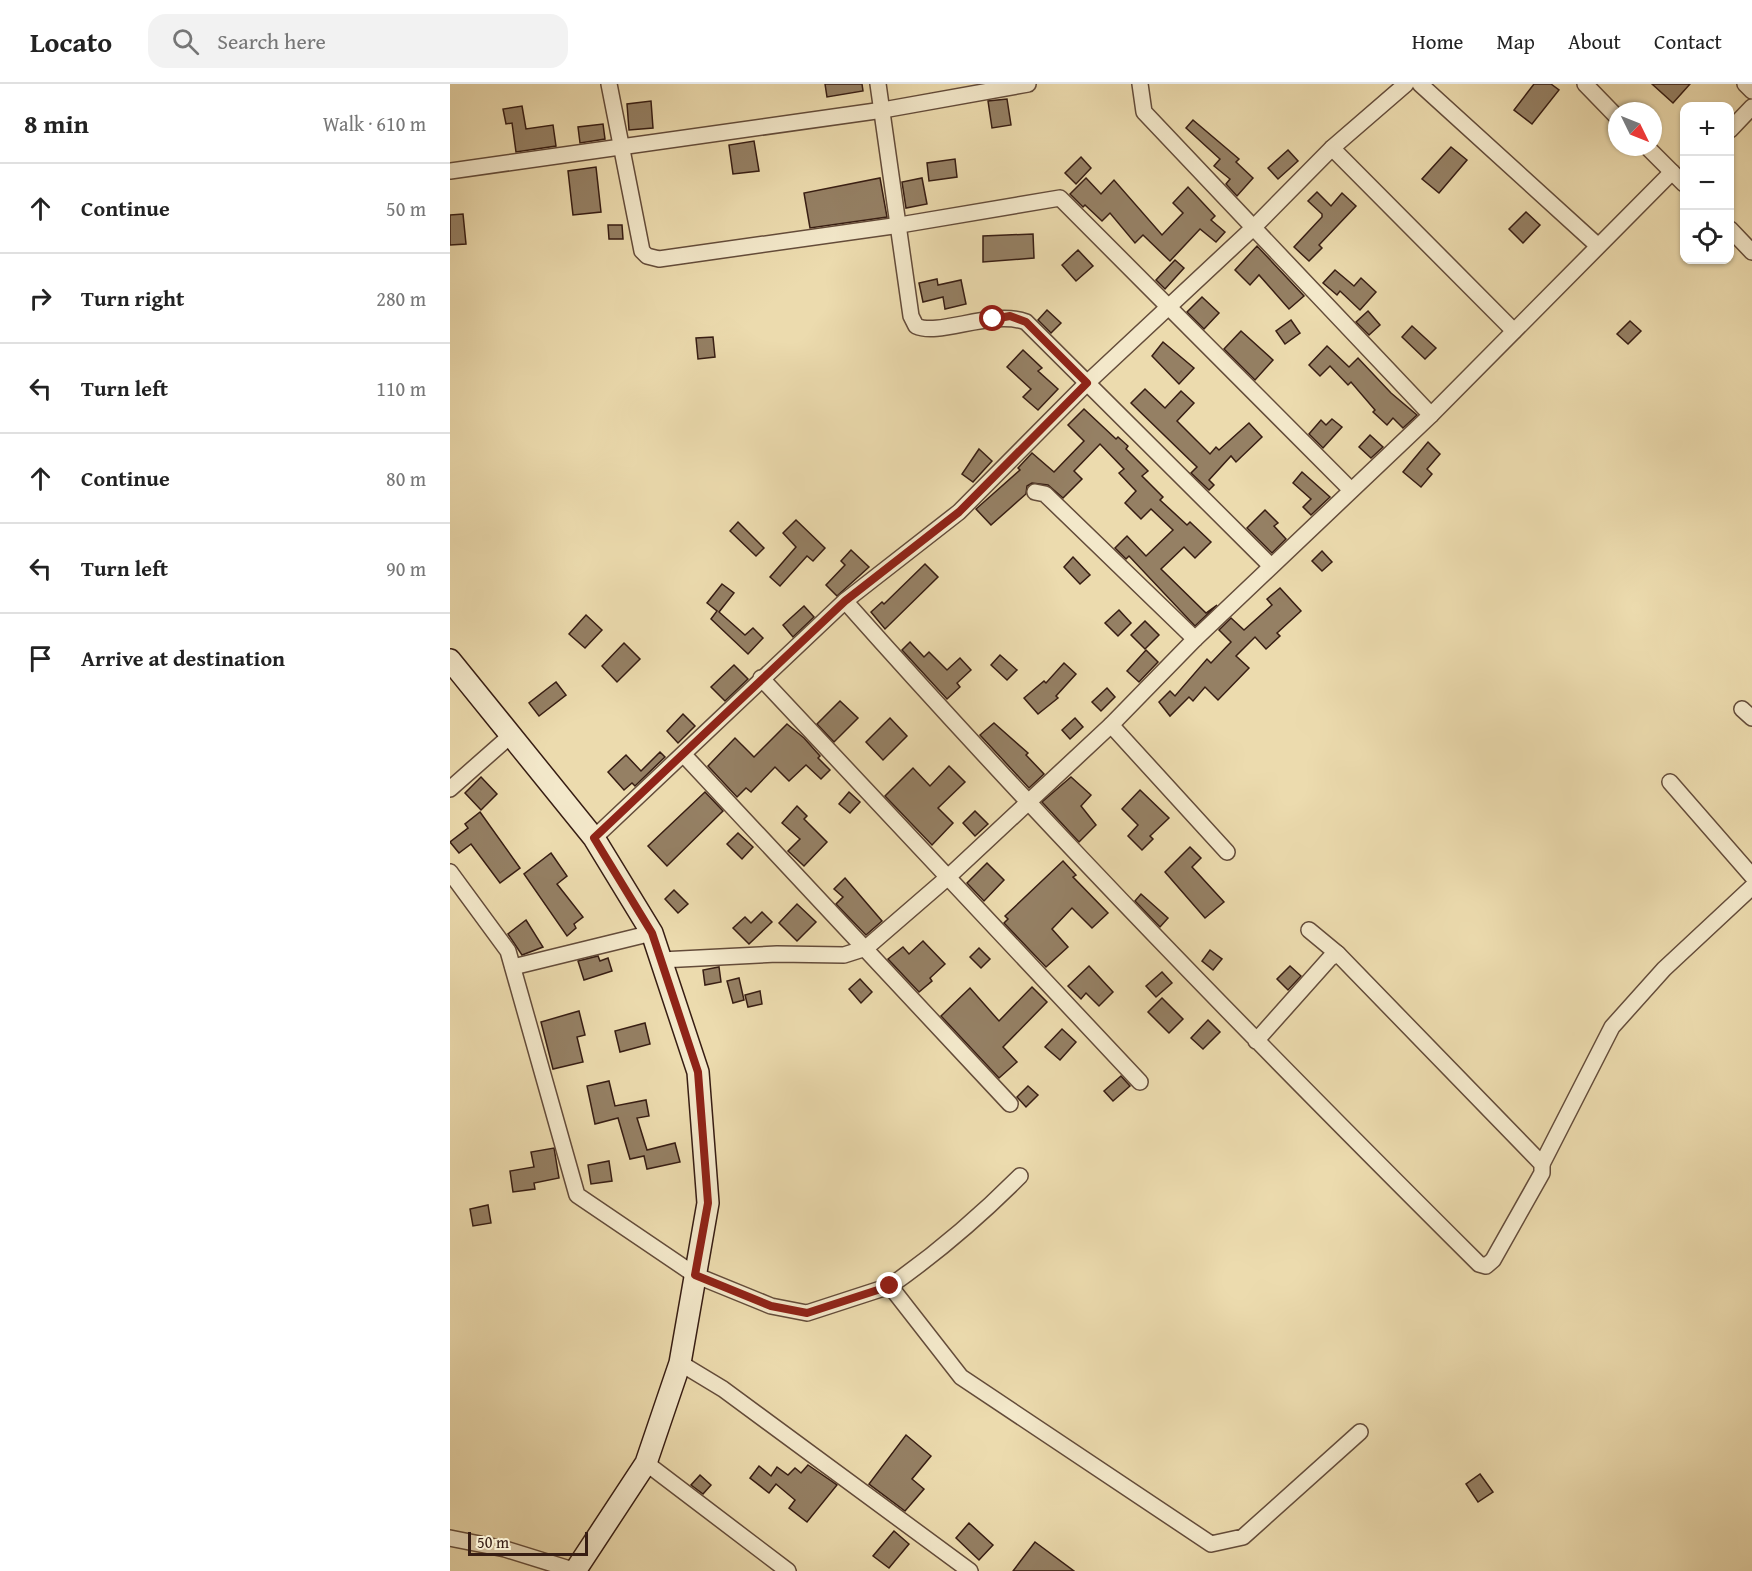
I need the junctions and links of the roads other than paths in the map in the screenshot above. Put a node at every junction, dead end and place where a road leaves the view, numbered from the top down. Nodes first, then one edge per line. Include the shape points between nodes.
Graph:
1 (609, 84) edge
2 (878, 84) edge
3 (1028, 84) edge
4 (1140, 84) edge
5 (1406, 84) edge
6 (1420, 84) edge
7 (1585, 84) edge
8 (1746, 84) edge
9 (1752, 91) edge
10 (1752, 107) edge
11 (1608, 108) edge
12 (883, 110) junction
13 (1734, 126) edge
14 (620, 146) junction
15 (1332, 148) junction
16 (1657, 156) edge
17 (450, 171) edge
18 (1680, 178) edge
19 (900, 225) junction
20 (1252, 228) junction
21 (1734, 233) edge
22 (1597, 245) junction
23 (1752, 252) edge
24 (1168, 305) junction
25 (1514, 331) junction
26 (1087, 383) junction
27 (1431, 415) junction
28 (1350, 490) junction
29 (1035, 492) dead end
30 (1271, 566) junction
31 (845, 601) junction
32 (1195, 639) junction
33 (450, 660) edge
34 (761, 678) junction
35 (1111, 725) junction
36 (510, 736) junction
37 (684, 755) junction
38 (1670, 782) dead end
39 (450, 789) edge
40 (1028, 804) junction
41 (594, 838) junction
42 (1227, 852) dead end
43 (450, 872) edge
44 (1752, 876) edge
45 (947, 878) junction
46 (1752, 887) edge
47 (1309, 930) dead end
48 (652, 933) junction
49 (866, 948) junction
50 (1338, 954) junction
51 (661, 960) junction
52 (513, 967) junction
53 (1256, 1041) junction
54 (1140, 1082) dead end
55 (1010, 1104) dead end
56 (1542, 1164) junction
57 (1020, 1176) dead end
58 (695, 1275) junction
59 (890, 1286) junction
60 (680, 1363) junction
61 (1360, 1432) dead end
62 (646, 1462) junction
63 (450, 1538) edge
64 (575, 1571) edge
65 (788, 1571) edge
66 (970, 1571) edge

1 - 14 street
2 - 12 street
3 - 12 street
4 - 20 street via 1144,112
5 - 15 street
6 - 22 street
7 - 11 street
8 - 9 street
10 - 13 street
12 - 14 street
12 - 19 street
14 - 17 street
14 - 19 street via 642,251 647,256 659,259
15 - 20 street
15 - 25 street
16 - 18 street
18 - 22 street
19 - 24 street via 1060,198
19 - 26 street via 911,316 916,326 931,328 1010,316 1026,322
20 - 24 street
20 - 27 street
21 - 23 street
22 - 25 street
24 - 26 street
24 - 28 street
25 - 27 street
26 - 30 street
26 - 31 street via 959,512
27 - 28 street
28 - 30 street
29 - 32 street via 1045,494
30 - 32 street
31 - 34 street
31 - 40 street
32 - 35 street
33 - 36 main road
34 - 37 street
34 - 45 street
35 - 40 street
35 - 42 street
36 - 39 street
36 - 41 main road
37 - 41 street
37 - 49 street
38 - 44 street
40 - 45 street
40 - 53 street
41 - 48 main road
43 - 52 street via 508,951
45 - 49 street
45 - 54 street
46 - 56 street via 1664,969 1612,1027
47 - 50 street
48 - 51 main road
48 - 52 street
49 - 51 street via 844,956 777,954
49 - 55 street via 931,1023
50 - 53 street via 1330,958
50 - 56 street
51 - 58 main road via 698,1072 708,1203
52 - 58 street via 576,1194
53 - 56 street via 1479,1264 1486,1266 1493,1260 1542,1173
57 - 59 street via 981,1215
58 - 59 street via 771,1306 807,1313
58 - 60 main road
59 - 61 street via 961,1377 1212,1544 1243,1537
60 - 62 main road
60 - 66 street via 732,1395
62 - 64 main road
62 - 65 street
63 - 64 street via 505,1549

